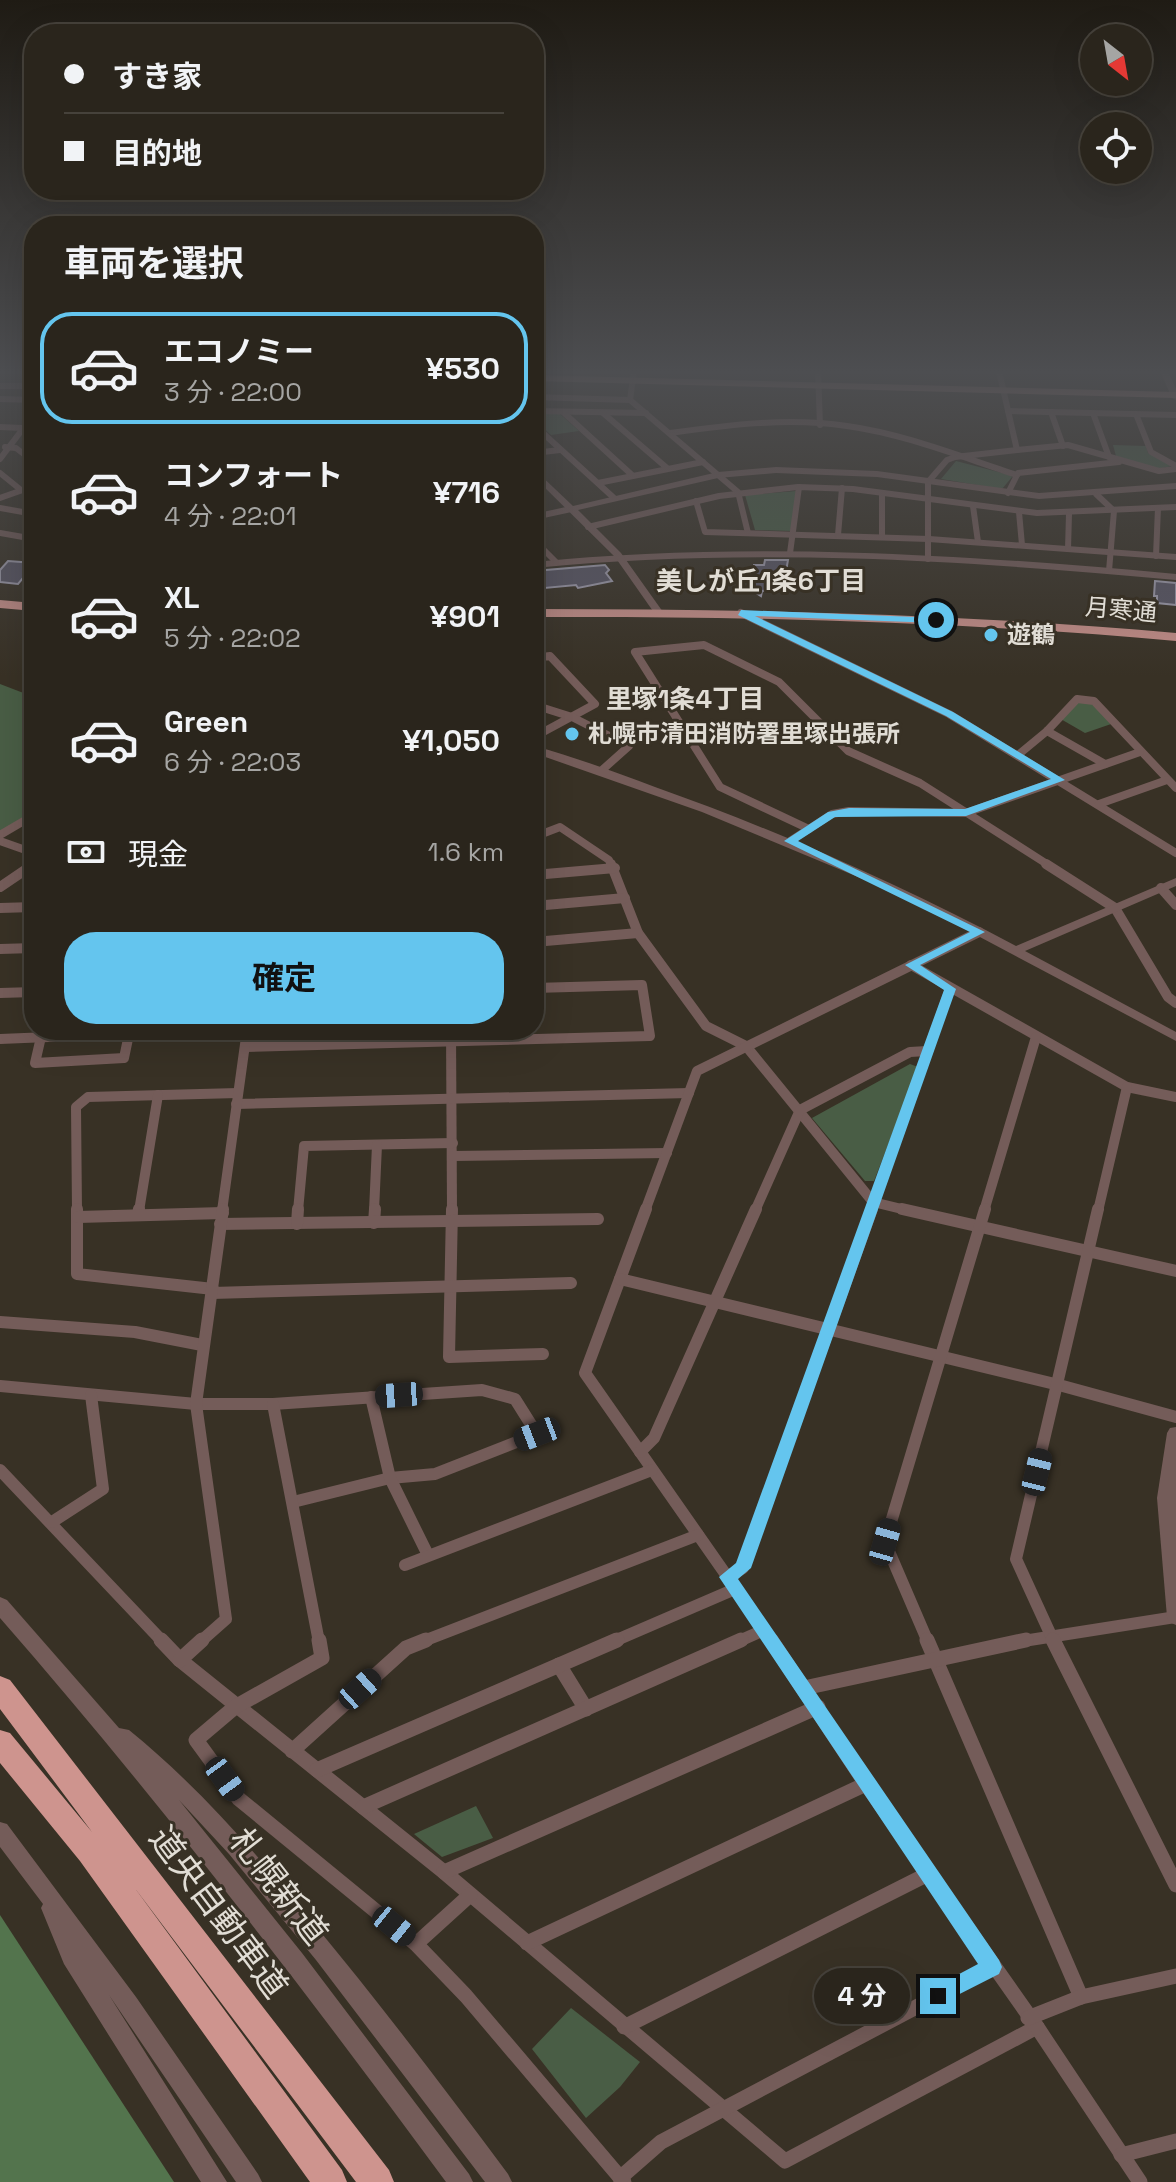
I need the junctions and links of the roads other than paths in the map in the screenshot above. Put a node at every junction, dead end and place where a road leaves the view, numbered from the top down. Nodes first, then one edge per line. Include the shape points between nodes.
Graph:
1 (0, 473) edge
2 (586, 473) edge
3 (630, 473) edge
4 (643, 473) edge
5 (715, 473) edge
6 (757, 473) edge
7 (857, 473) edge
8 (936, 473) edge
9 (1010, 473) edge
10 (1035, 473) edge
11 (632, 475) junction
12 (718, 475) junction
13 (1017, 475) junction
14 (544, 482) edge
15 (928, 482) junction
16 (598, 483) junction
17 (1176, 486) edge
18 (799, 487) junction
19 (842, 488) junction
20 (24, 489) edge
21 (21, 490) junction
22 (738, 492) junction
23 (882, 493) junction
24 (1008, 493) junction
25 (1096, 494) junction
26 (0, 498) edge
27 (614, 498) junction
28 (928, 499) junction
29 (696, 501) junction
30 (973, 506) junction
31 (1176, 507) edge
32 (0, 508) edge
33 (1158, 508) junction
34 (571, 509) junction
35 (1114, 511) junction
36 (24, 512) edge
37 (1019, 512) junction
38 (1069, 514) junction
39 (544, 515) edge
40 (588, 527) junction
41 (0, 533) edge
42 (748, 533) junction
43 (794, 534) junction
44 (838, 535) junction
45 (23, 537) dead end
46 (882, 537) junction
47 (929, 539) junction
48 (978, 542) junction
49 (1022, 545) junction
50 (1068, 549) junction
51 (544, 550) edge
52 (1110, 552) junction
53 (790, 553) junction
54 (618, 555) junction
55 (1156, 556) junction
56 (1176, 557) edge
57 (928, 559) junction
58 (556, 562) junction
59 (544, 564) edge
60 (1109, 571) junction
61 (1176, 577) edge
62 (0, 604) edge
63 (24, 606) edge
64 (658, 612) junction
65 (544, 613) edge
66 (741, 613) junction
67 (1176, 637) edge
68 (544, 657) edge
69 (544, 708) edge
70 (572, 717) junction
71 (1047, 731) junction
72 (544, 732) edge
73 (544, 752) edge
74 (1140, 752) junction
75 (1018, 755) junction
76 (1105, 764) junction
77 (601, 771) junction
78 (1060, 780) junction
79 (1167, 780) junction
80 (1176, 788) edge
81 (1099, 804) junction
82 (966, 813) junction
83 (24, 822) edge
84 (809, 829) junction
85 (544, 833) edge
86 (0, 838) edge
87 (790, 841) junction
88 (24, 849) edge
89 (1176, 853) edge
90 (615, 868) junction
91 (24, 871) edge
92 (544, 874) edge
93 (1176, 882) edge
94 (0, 887) edge
95 (1161, 888) junction
96 (625, 898) junction
97 (544, 905) edge
98 (1176, 905) edge
99 (24, 907) edge
100 (0, 908) edge
101 (1115, 908) junction
102 (979, 932) junction
103 (638, 933) junction
104 (544, 941) edge
105 (24, 948) edge
106 (0, 949) edge
107 (1015, 951) junction
108 (911, 965) junction
109 (544, 988) edge
110 (950, 989) junction
111 (24, 992) edge
112 (0, 993) edge
113 (1176, 1003) edge
114 (544, 1036) edge
115 (1036, 1037) junction
116 (1176, 1037) edge
117 (24, 1038) edge
118 (0, 1039) edge
119 (40, 1040) edge
120 (128, 1040) edge
121 (246, 1040) edge
122 (376, 1040) edge
123 (451, 1040) edge
124 (746, 1046) junction
125 (245, 1047) junction
126 (927, 1051) junction
127 (1127, 1087) junction
128 (689, 1093) junction
129 (158, 1095) junction
130 (452, 1097) junction
131 (1176, 1097) edge
132 (237, 1099) junction
133 (800, 1110) junction
134 (453, 1143) junction
135 (377, 1145) junction
136 (667, 1153) junction
137 (453, 1156) junction
138 (873, 1202) junction
139 (138, 1214) junction
140 (78, 1217) junction
141 (222, 1218) junction
142 (598, 1219) dead end
143 (451, 1221) junction
144 (374, 1223) junction
145 (297, 1224) junction
146 (979, 1226) junction
147 (1089, 1251) junction
148 (1176, 1271) edge
149 (620, 1279) junction
150 (571, 1283) dead end
151 (449, 1286) junction
152 (212, 1291) junction
153 (715, 1301) junction
154 (0, 1322) edge
155 (826, 1329) junction
156 (202, 1345) junction
157 (543, 1354) dead end
158 (939, 1355) junction
159 (1059, 1385) junction
160 (0, 1386) edge
161 (91, 1395) junction
162 (371, 1397) junction
163 (196, 1404) junction
164 (273, 1404) junction
165 (1176, 1417) edge
166 (1176, 1433) edge
167 (640, 1452) junction
168 (0, 1470) edge
169 (652, 1470) junction
170 (390, 1478) junction
171 (1171, 1499) edge
172 (293, 1502) junction
173 (52, 1522) junction
174 (698, 1535) junction
175 (428, 1555) junction
176 (405, 1565) dead end
177 (731, 1583) junction
178 (0, 1605) edge
179 (1176, 1617) edge
180 (764, 1630) junction
181 (1050, 1635) junction
182 (936, 1658) junction
183 (180, 1660) junction
184 (559, 1665) junction
185 (0, 1688) edge
186 (804, 1688) junction
187 (235, 1707) junction
188 (818, 1707) junction
189 (586, 1709) junction
190 (100, 1718) junction
191 (0, 1742) edge
192 (292, 1751) junction
193 (317, 1770) junction
194 (866, 1784) junction
195 (363, 1807) junction
196 (0, 1831) edge
197 (444, 1872) junction
198 (928, 1874) junction
199 (42, 1885) junction
200 (1176, 1885) edge
201 (470, 1895) junction
202 (527, 1943) junction
203 (416, 1944) junction
204 (992, 1967) junction
205 (1176, 1976) edge
206 (1081, 1997) junction
207 (1033, 2022) junction
208 (624, 2027) junction
209 (722, 2109) junction
210 (1176, 2141) edge
211 (1121, 2155) junction
212 (622, 2180) edge
213 (215, 2182) edge
214 (250, 2182) edge
215 (330, 2182) edge
216 (377, 2182) edge
217 (461, 2182) edge
218 (500, 2182) edge
219 (1140, 2182) edge

1 - 21 street
2 - 16 street
3 - 11 street
4 - 11 street
5 - 12 street
6 - 12 street
7 - 15 street
8 - 15 street
9 - 13 street
10 - 13 street
11 - 16 street
12 - 22 street
12 - 27 street
13 - 24 street
14 - 34 street
15 - 24 street
15 - 28 street
16 - 27 street
17 - 25 street
18 - 19 street
18 - 22 street
18 - 43 street
19 - 23 street
19 - 44 street
20 - 21 street
21 - 26 street
22 - 29 street
22 - 42 street
23 - 28 street
23 - 46 street
24 - 25 street
25 - 35 street
27 - 34 street
28 - 30 street
28 - 47 street
29 - 40 street
29 - 42 street via 705,532
30 - 37 street
30 - 48 street
31 - 33 street
32 - 36 street
33 - 35 street
33 - 55 street
34 - 39 street
34 - 40 street
35 - 38 street
35 - 52 street
37 - 38 street
37 - 49 street
38 - 50 street
40 - 54 street
41 - 45 street
42 - 43 street
43 - 44 street
43 - 53 street
44 - 46 street
46 - 47 street
47 - 48 street
47 - 57 street
48 - 49 street
49 - 50 street
50 - 52 street
51 - 58 street
52 - 55 street
52 - 60 street
53 - 54 street
53 - 57 street
54 - 58 street
54 - 64 street
55 - 56 street
57 - 60 street
58 - 59 street
60 - 61 street
62 - 63 highway
64 - 65 highway, 月寒通
64 - 66 highway, 月寒通
66 - 67 highway, 月寒通 via 949,620
66 - 75 street via 913,695
68 - 70 street via 550,656 595,704
69 - 70 street
70 - 72 street
70 - 77 street via 629,746
71 - 74 street via 1077,699 1094,701
71 - 75 street
71 - 76 street
73 - 77 street
74 - 76 street
74 - 79 street
75 - 78 street
76 - 78 street
77 - 87 street
78 - 81 street
78 - 82 street
79 - 80 street
79 - 81 street
81 - 89 street
82 - 84 street via 849,811 832,814
82 - 84 street via 920,783 848,751 779,682 704,645 635,652 720,787
82 - 101 street
83 - 86 street
84 - 87 street
85 - 90 street via 560,827
86 - 88 street
87 - 102 street
90 - 92 street
90 - 96 street
91 - 94 street
93 - 95 street
95 - 98 street
95 - 101 street
96 - 97 street
96 - 103 street
99 - 100 street
101 - 107 street
101 - 113 street
102 - 107 street
102 - 108 street
103 - 104 street
103 - 124 street via 706,1026
105 - 106 street
107 - 116 street
108 - 110 street
108 - 124 street
109 - 114 street via 642,985 650,1036
110 - 115 street
110 - 126 street
111 - 112 street
115 - 127 street
115 - 146 street
117 - 118 street
119 - 120 street via 35,1063 124,1058
121 - 125 street
122 - 125 street
123 - 130 street
124 - 128 street via 697,1071
124 - 133 street
125 - 132 street
126 - 133 street via 910,1052
126 - 138 street
127 - 131 street
127 - 147 street
128 - 130 street
128 - 136 street
129 - 132 street
129 - 139 street
129 - 140 street via 88,1097 76,1107
130 - 132 street
130 - 134 street
132 - 141 street
133 - 138 street
133 - 153 street
134 - 135 street
134 - 137 street
135 - 144 street
135 - 145 street via 304,1146
136 - 137 street
136 - 149 street
137 - 143 street
138 - 146 street
138 - 155 street
139 - 140 street
139 - 141 street
140 - 152 street via 77,1274
141 - 145 street
141 - 152 street
142 - 143 street
143 - 144 street
143 - 151 street
144 - 145 street
146 - 147 street
146 - 158 street
147 - 148 street
147 - 159 street
149 - 153 street
149 - 167 street via 585,1373
150 - 151 street
151 - 152 street
151 - 157 street via 449,1357
152 - 156 street
153 - 155 street
153 - 167 street via 654,1438
154 - 156 street via 135,1332
155 - 158 street
155 - 177 street via 743,1568
156 - 163 street
158 - 159 street
158 - 182 street via 885,1542
159 - 165 street
159 - 181 street via 1016,1559
160 - 161 street
161 - 163 street
161 - 173 street via 103,1489
162 - 164 street
162 - 170 street
162 - 170 street via 482,1390 515,1399 537,1434 435,1474
163 - 164 street
163 - 183 street via 226,1619
164 - 172 street
166 - 171 street
167 - 169 street
168 - 173 street
169 - 174 street
169 - 175 street
170 - 172 street
170 - 175 street
171 - 179 street
172 - 187 street via 322,1658
173 - 183 street
174 - 177 street
174 - 192 street via 406,1648
175 - 176 street
177 - 180 street
177 - 184 street
178 - 190 street, 札幌新道
179 - 181 street
180 - 186 street
180 - 189 street
181 - 182 street
181 - 200 street
182 - 186 street
182 - 206 street
183 - 187 street
184 - 189 street
184 - 193 street
185 - 216 highway, 道央自動車道
186 - 188 street
187 - 192 street
187 - 203 street via 196,1740 239,1799
188 - 194 street
188 - 197 street
189 - 195 street
190 - 217 street, 札幌新道 via 284,1947
190 - 218 street via 163,1768 259,1874 379,2020
191 - 215 highway via 90,1851
192 - 193 street
193 - 195 street
194 - 198 street
194 - 202 street
195 - 197 street
196 - 199 street
197 - 201 street
198 - 204 street
198 - 208 street
199 - 213 street via 72,1957
199 - 214 street
201 - 202 street
201 - 203 street
202 - 208 street
203 - 212 street
204 - 207 street
204 - 209 street
205 - 206 street
206 - 207 street
207 - 209 street via 785,2161
207 - 211 street
208 - 209 street
209 - 212 street via 661,2142
210 - 211 street
211 - 219 street

